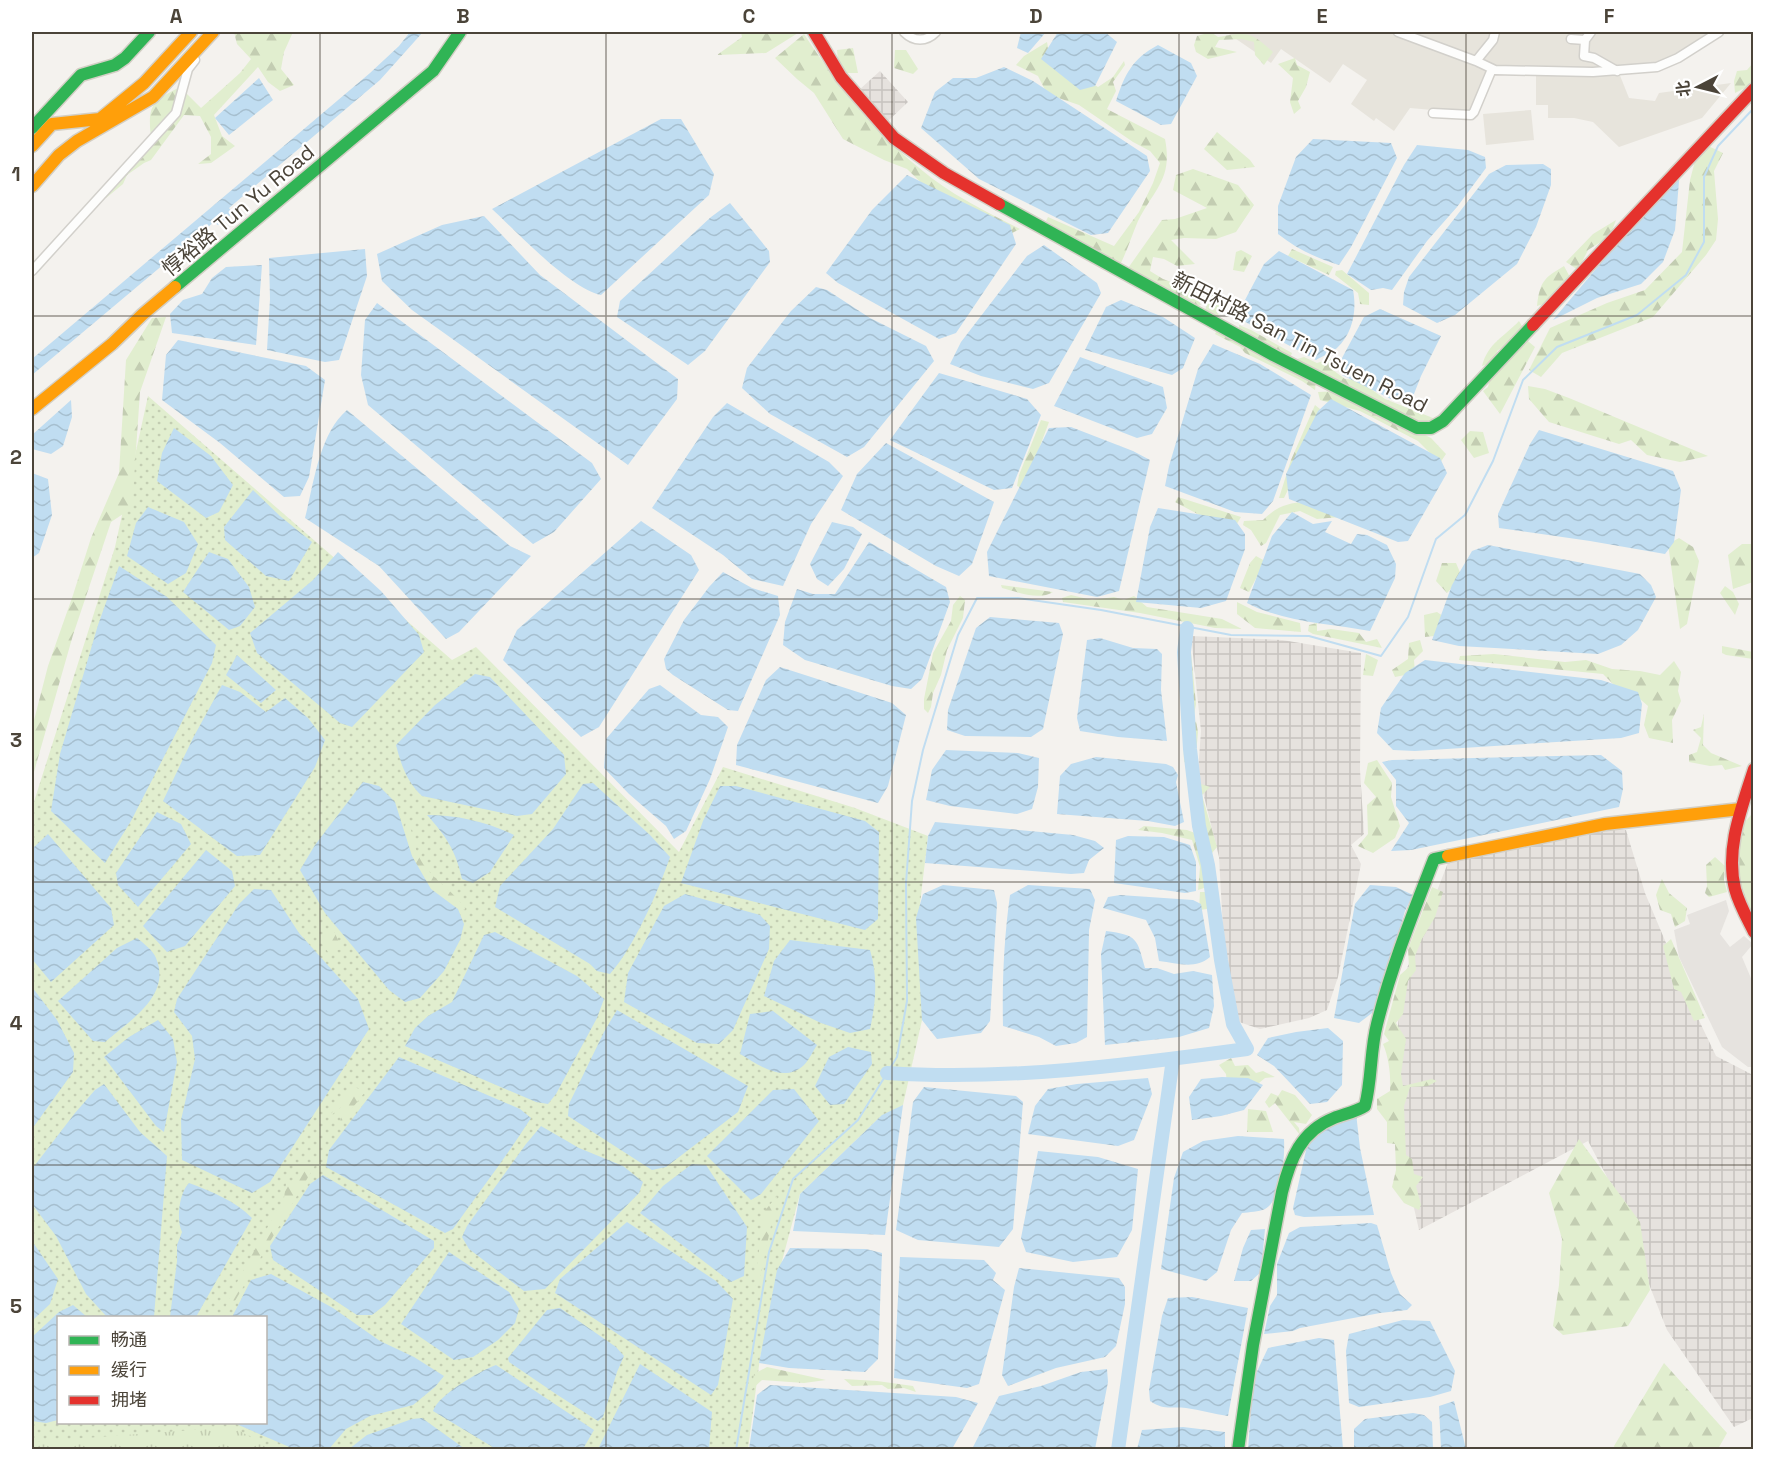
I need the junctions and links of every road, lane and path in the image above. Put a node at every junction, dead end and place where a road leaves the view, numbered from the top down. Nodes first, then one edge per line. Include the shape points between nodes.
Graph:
1 (149, 32) edge
2 (191, 32) edge
3 (213, 32) edge
4 (222, 32) edge
5 (460, 32) edge
6 (814, 32) edge
7 (904, 32) edge
8 (936, 32) edge
9 (1398, 32) edge
10 (1495, 32) edge
11 (1591, 32) edge
12 (1719, 32) edge
13 (1571, 39) dead end
14 (1585, 40) junction
15 (1476, 61) junction
16 (1492, 69) junction
17 (1617, 71) junction
18 (1754, 89) edge
19 (1433, 113) dead end
20 (32, 128) edge
21 (32, 146) edge
22 (32, 186) edge
23 (32, 271) edge
24 (32, 409) edge
25 (1754, 769) edge
26 (1742, 809) junction
27 (1754, 932) edge
28 (1238, 1449) edge

1 - 20 street via 115,65 81,75
2 - 21 street via 144,83 100,119 52,124
3 - 22 street via 153,97 59,154
4 - 23 street via 190,65 176,113
5 - 24 street, 惇裕路 Tun Yu Road via 433,71
6 - 18 street, 新田村路 San Tin Tsuen Road via 841,77 894,138 944,173 1275,356 1425,429 1443,421
7 - 8 street via 922,40
9 - 15 street
10 - 15 street
11 - 14 street
12 - 17 street via 1668,63
13 - 14 street
14 - 17 street via 1584,56
15 - 16 street
16 - 17 street
16 - 19 street via 1471,115
25 - 26 street
26 - 27 street via 1731,870 1737,900
26 - 28 street via 1605,824 1434,859 1408,925 1378,1024 1365,1106 1316,1127 1300,1143 1289,1170 1260,1309

